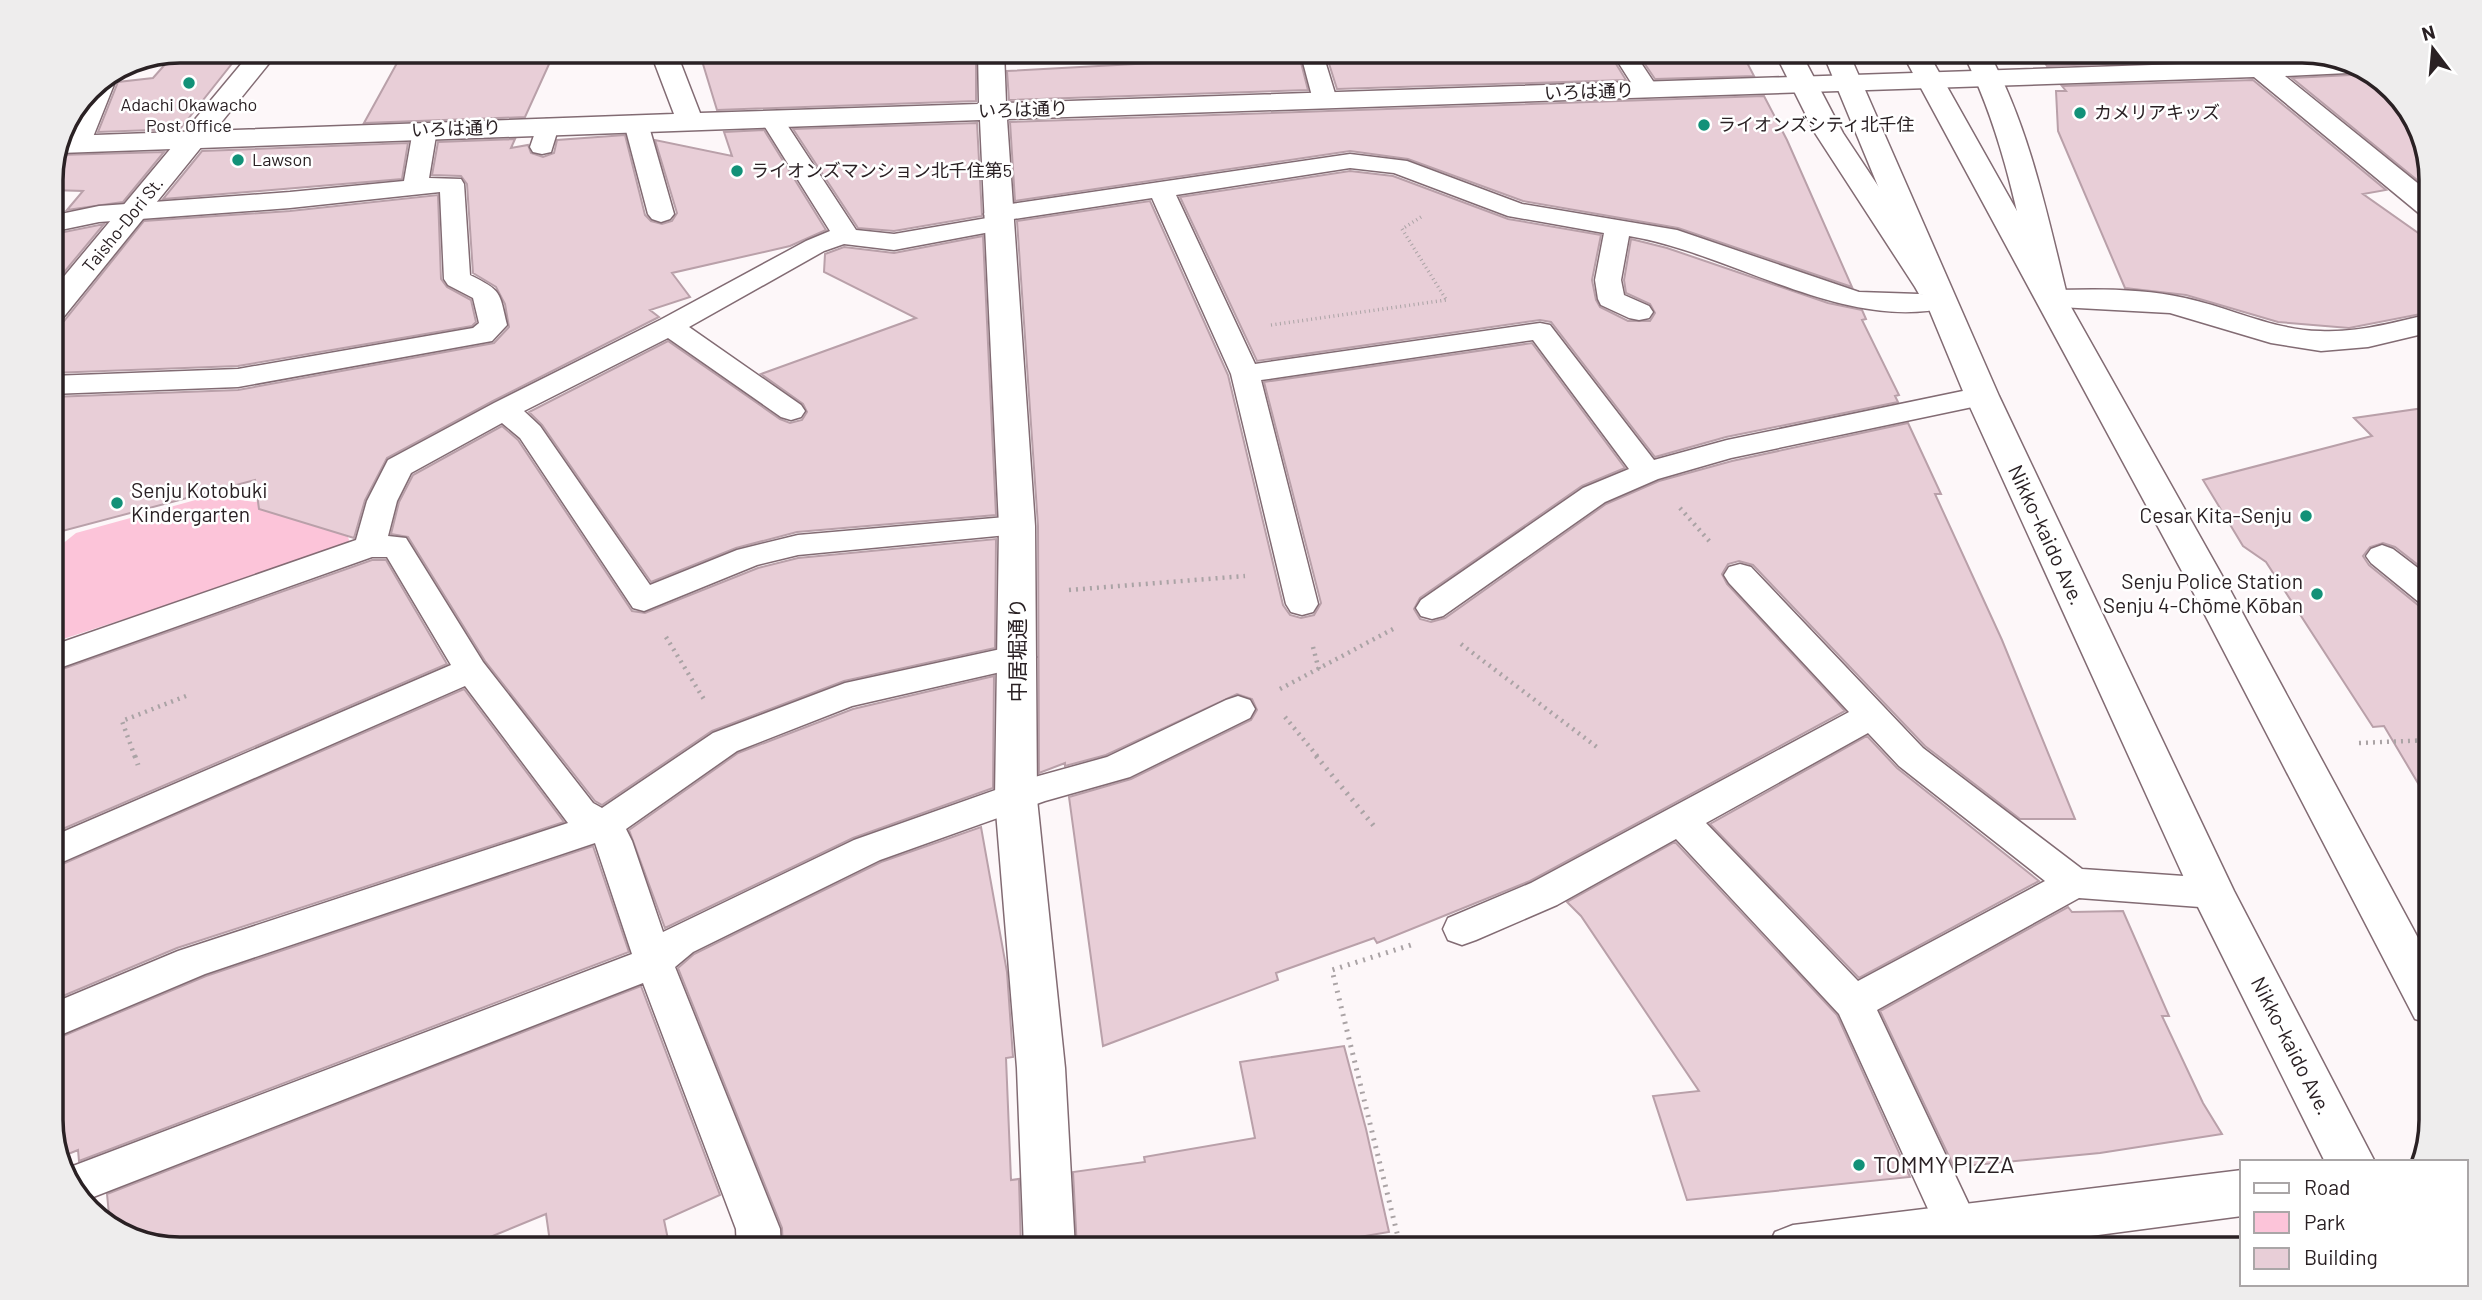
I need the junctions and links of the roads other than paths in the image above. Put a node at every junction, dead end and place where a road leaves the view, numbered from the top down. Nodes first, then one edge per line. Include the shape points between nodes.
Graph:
1 (256, 63) edge
2 (668, 63) edge
3 (992, 63) edge
4 (1314, 63) edge
5 (1630, 63) edge
6 (1792, 63) edge
7 (1841, 63) edge
8 (1982, 63) edge
9 (2253, 63) edge
10 (1923, 66) edge
11 (2332, 67) edge
12 (2262, 69) junction
13 (1991, 79) junction
14 (1851, 84) junction
15 (1803, 86) junction
16 (1647, 90) junction
17 (1325, 100) junction
18 (92, 104) edge
19 (992, 110) junction
20 (772, 119) junction
21 (690, 121) junction
22 (636, 123) junction
23 (425, 130) junction
24 (194, 138) junction
25 (71, 144) edge
26 (415, 187) junction
27 (1161, 190) junction
28 (2419, 199) edge
29 (135, 211) junction
30 (661, 214) dead end
31 (997, 219) junction
32 (63, 222) edge
33 (1618, 227) junction
34 (846, 234) junction
35 (63, 298) edge
36 (2052, 299) junction
37 (1939, 300) junction
38 (1639, 312) dead end
39 (670, 326) junction
40 (2419, 326) edge
41 (1245, 374) junction
42 (63, 385) edge
43 (1982, 396) junction
44 (504, 409) junction
45 (791, 411) dead end
46 (1647, 472) junction
47 (1017, 526) junction
48 (370, 546) junction
49 (2382, 556) dead end
50 (1740, 575) road end
51 (2419, 585) edge
52 (1302, 604) dead end
53 (1426, 611) road end
54 (63, 655) edge
55 (1018, 657) junction
56 (471, 670) junction
57 (1252, 702) road end
58 (1872, 715) junction
59 (1016, 799) junction
60 (1681, 819) junction
61 (603, 826) junction
62 (63, 848) edge
63 (2074, 883) junction
64 (2213, 893) junction
65 (1462, 929) road end
66 (654, 962) junction
67 (2419, 982) edge
68 (1854, 1003) junction
69 (63, 1016) edge
70 (2349, 1160) edge
71 (81, 1182) edge
72 (2240, 1193) edge
73 (2037, 1235) edge
74 (758, 1237) edge
75 (1048, 1237) edge
76 (1934, 1237) edge
77 (1968, 1237) edge

1 - 24 main road, Taisho-Dori St.
2 - 21 main road
3 - 19 main road, 中居堀通り
4 - 17 lane
5 - 16 lane
6 - 15 main road
7 - 14 main road, Nikko-kaido Ave.
8 - 13 main road
9 - 12 main road
10 - 13 main road, いろは通り
10 - 14 main road, いろは通り
10 - 36 main road
11 - 12 main road, いろは通り
12 - 13 main road, いろは通り
12 - 28 main road
13 - 36 main road via 2016,154
14 - 15 main road, いろは通り
14 - 37 main road, Nikko-kaido Ave.
15 - 16 main road, いろは通り
15 - 37 main road
16 - 17 main road, いろは通り
17 - 19 main road, いろは通り
18 - 25 lane
19 - 20 main road, いろは通り
19 - 31 main road, 中居堀通り
20 - 21 main road, いろは通り
20 - 34 lane
21 - 22 main road, いろは通り
22 - 23 main road, いろは通り via 544,136
22 - 30 lane
23 - 24 main road, いろは通り
23 - 26 lane
24 - 25 main road, いろは通り
24 - 29 main road, Taisho-Dori St.
26 - 29 lane
26 - 42 lane via 452,184 457,279 486,294 493,326 482,335 238,378
27 - 31 lane
27 - 33 lane via 1350,161 1398,166 1517,211
27 - 41 lane
29 - 32 lane
29 - 35 main road, Taisho-Dori St.
31 - 34 lane via 894,242
31 - 47 main road, 中居堀通り
33 - 37 lane via 1668,234 1856,300
33 - 38 lane via 1608,280 1611,299
34 - 39 lane via 815,246
36 - 40 main road via 2170,304 2302,340 2373,338
36 - 67 main road
37 - 43 main road, Nikko-kaido Ave.
39 - 44 lane
39 - 45 lane
41 - 46 lane via 1540,331
41 - 52 lane
43 - 46 lane via 1727,449
43 - 64 main road, Nikko-kaido Ave.
44 - 47 lane via 530,432 643,600 748,557 798,545
44 - 48 lane via 399,467 382,501
46 - 53 lane via 1594,495
47 - 55 main road, 中居堀通り
48 - 54 lane
48 - 56 lane via 396,545
49 - 51 lane
50 - 58 lane
55 - 59 main road, 中居堀通り
55 - 61 lane via 845,695 729,740
56 - 61 lane via 580,813
56 - 62 lane
57 - 59 lane via 1118,768
58 - 60 lane
58 - 63 lane via 1911,757
59 - 66 lane via 867,850 679,941
59 - 75 main road, 中居堀通り via 1041,1068
60 - 65 lane via 1544,894
60 - 68 lane
61 - 66 lane via 614,841
61 - 69 lane via 192,962
63 - 64 lane
63 - 68 lane
64 - 70 main road, Nikko-kaido Ave.
66 - 71 lane
66 - 74 lane
68 - 76 lane
72 - 73 main road
73 - 77 main road

